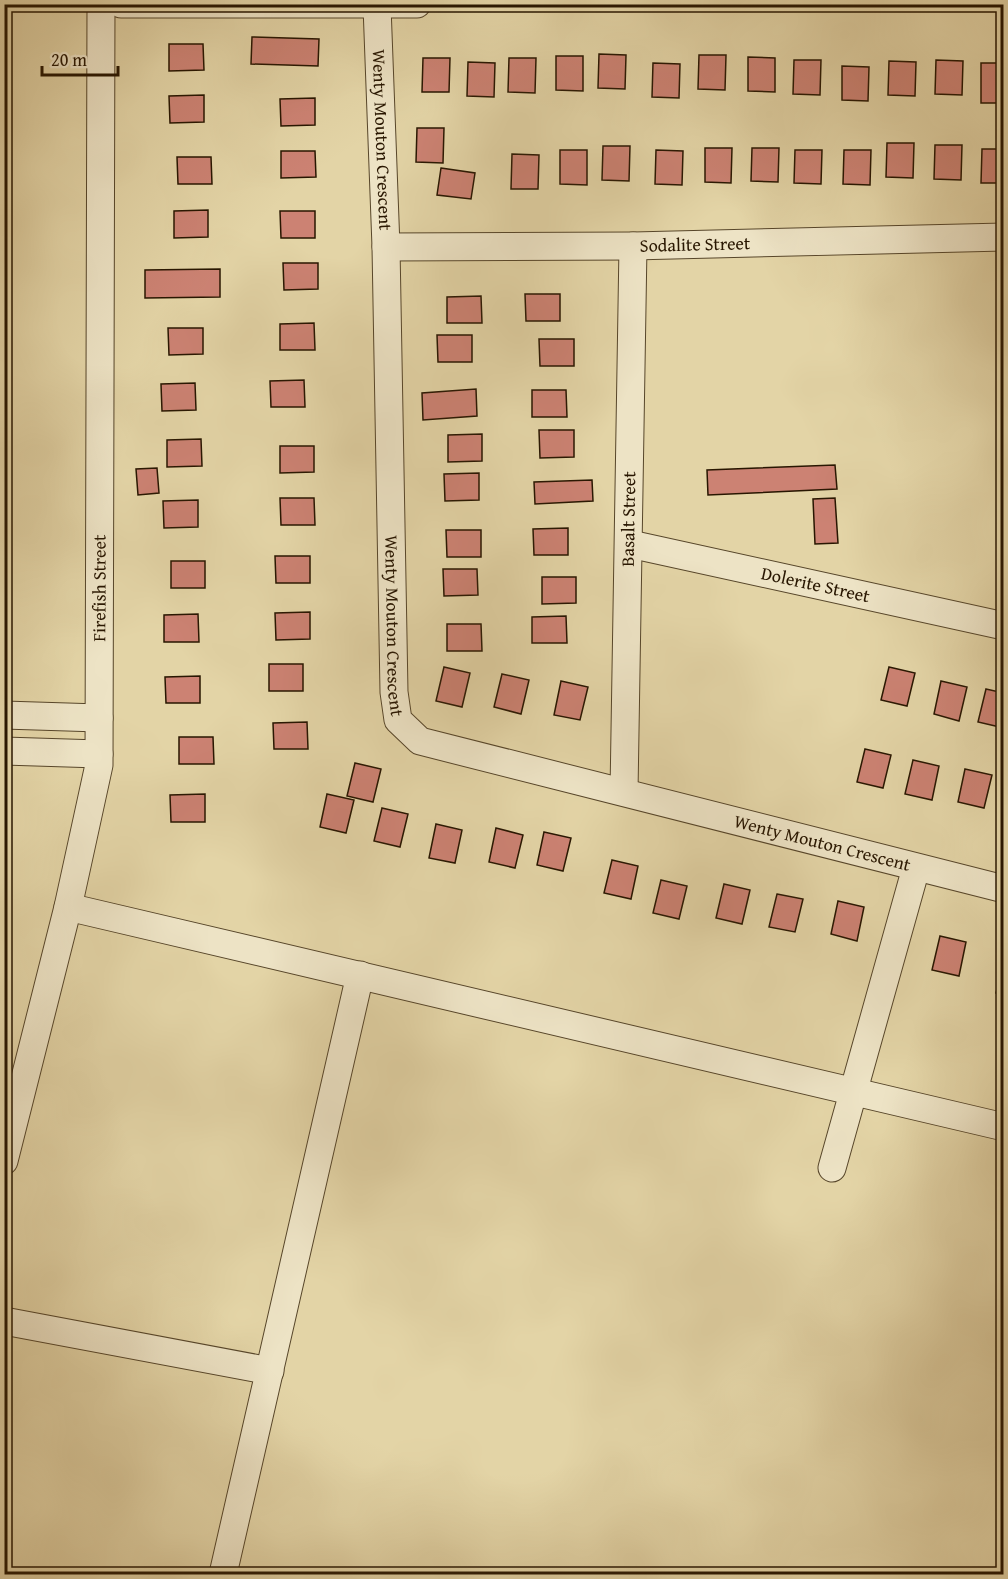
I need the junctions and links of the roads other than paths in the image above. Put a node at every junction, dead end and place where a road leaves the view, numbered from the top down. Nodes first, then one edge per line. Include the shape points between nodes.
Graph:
1 (101, 4) edge
2 (122, 4) edge
3 (417, 4) edge
4 (377, 6) edge
5 (1004, 237) edge
6 (633, 246) junction
7 (386, 247) junction
8 (630, 544) junction
9 (1004, 627) edge
10 (4, 715) edge
11 (99, 718) junction
12 (4, 751) edge
13 (99, 754) junction
14 (624, 792) junction
15 (916, 868) junction
16 (1004, 889) edge
17 (68, 908) junction
18 (360, 975) junction
19 (854, 1090) junction
20 (1004, 1127) edge
21 (4, 1161) edge
22 (832, 1168) dead end
23 (4, 1322) edge
24 (270, 1371) junction
25 (223, 1575) edge

1 - 11 street, Firefish Street
2 - 4 street
3 - 4 street
4 - 7 street, Wenty Mouton Crescent
5 - 6 street, Sodalite Street
6 - 7 street, Sodalite Street
6 - 8 street, Basalt Street
7 - 14 street, Wenty Mouton Crescent via 394,692 398,720 420,741
8 - 9 street, Dolerite Street
8 - 14 street, Basalt Street
10 - 11 street
11 - 13 street, Firefish Street
12 - 13 street
13 - 17 street, Firefish Street
14 - 15 street, Wenty Mouton Crescent
15 - 16 street, Wenty Mouton Crescent
15 - 19 street
17 - 18 street
17 - 21 street, Firefish Street
18 - 19 street
18 - 24 street
19 - 20 street
19 - 22 street
23 - 24 street
24 - 25 street

